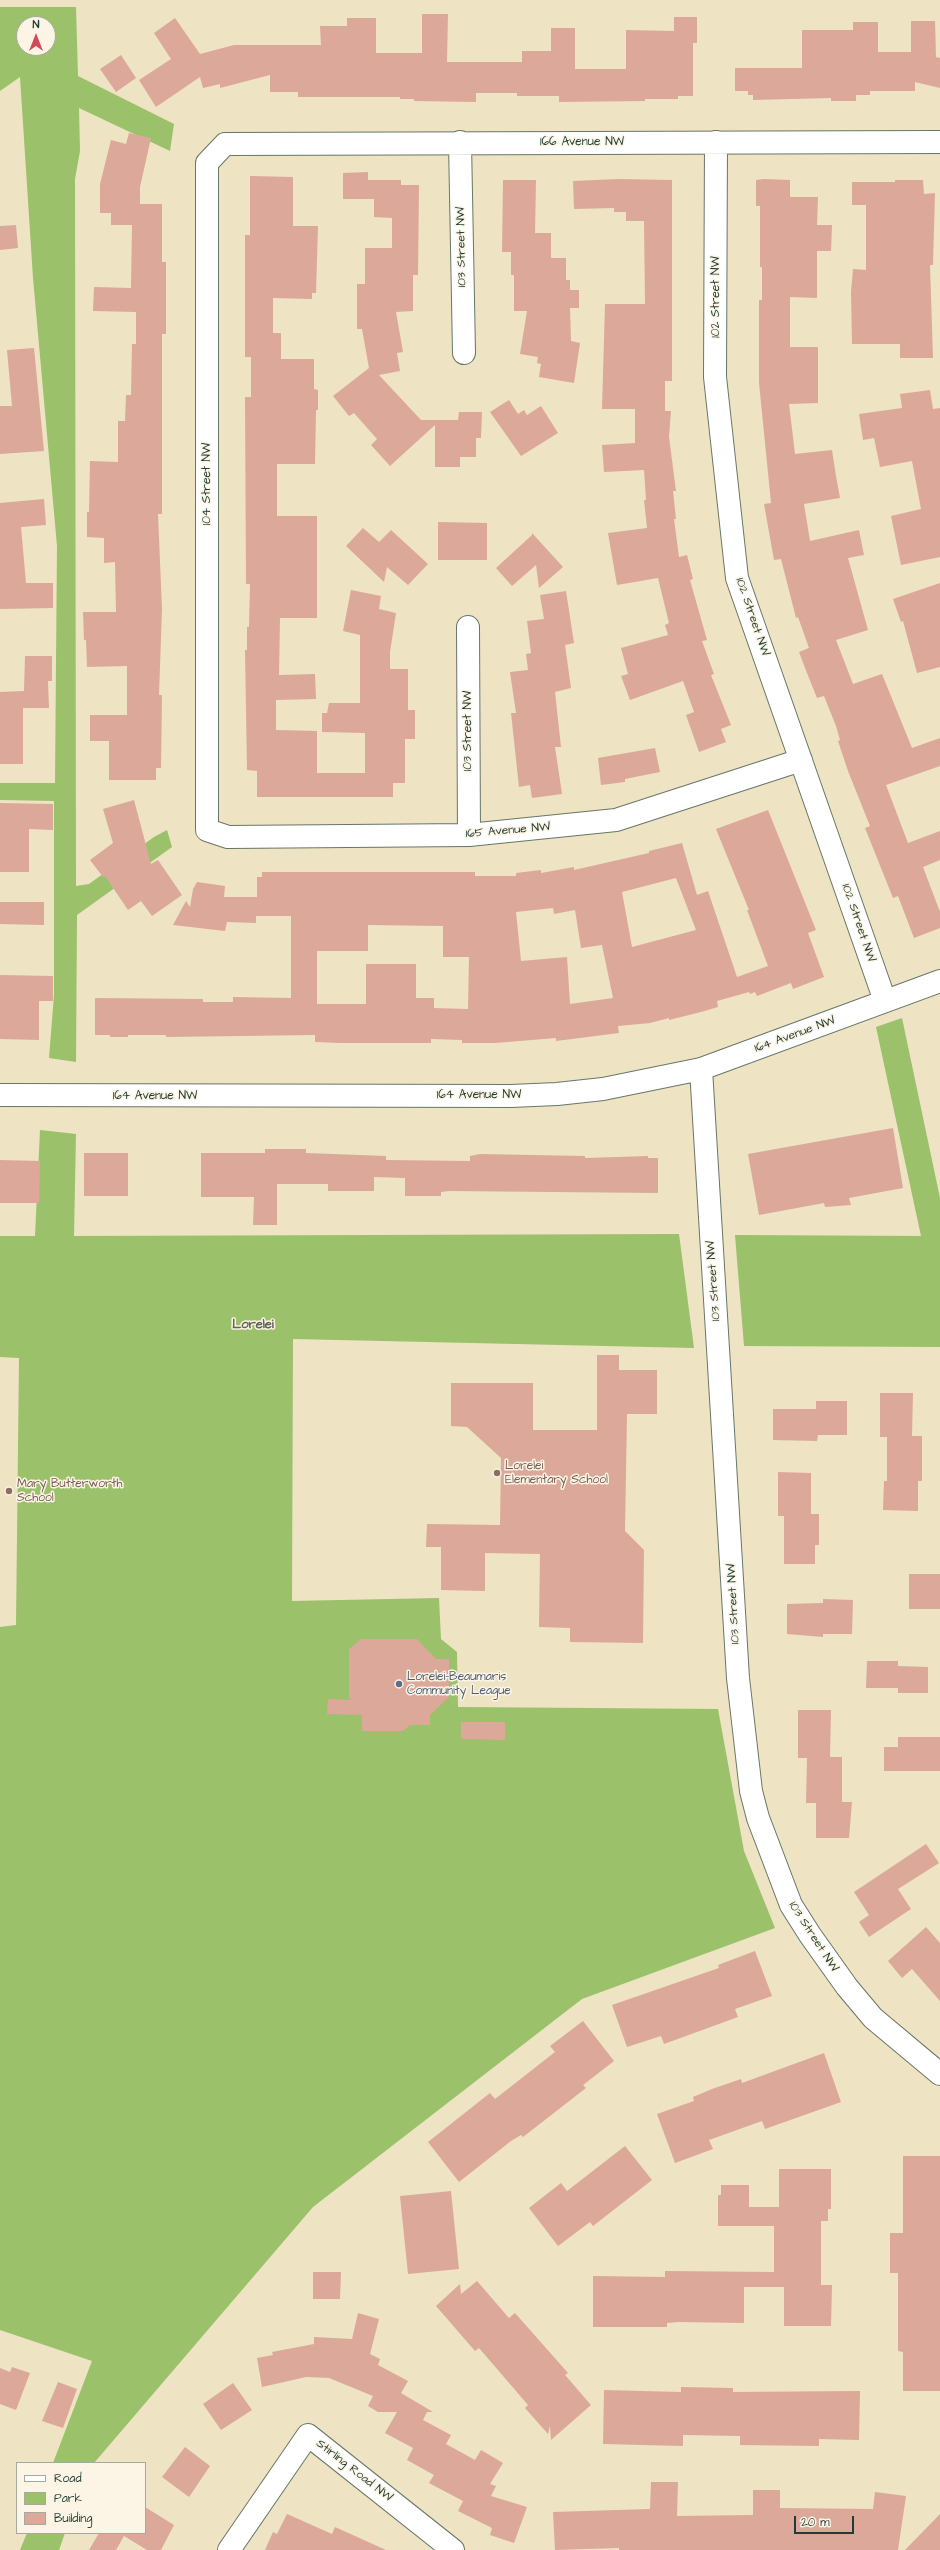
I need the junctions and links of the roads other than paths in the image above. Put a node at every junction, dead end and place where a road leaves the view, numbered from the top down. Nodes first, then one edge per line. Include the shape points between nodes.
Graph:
1 (460, 142) junction
2 (716, 142) junction
3 (940, 142) edge
4 (225, 144) joint
5 (464, 353) dead end
6 (468, 627) dead end
7 (801, 760) junction
8 (206, 830) joint
9 (469, 835) junction
10 (940, 980) edge
11 (885, 1001) junction
12 (701, 1069) junction
13 (0, 1095) edge
14 (940, 2074) edge
15 (229, 2550) edge
16 (453, 2550) edge

1 - 2 street, 166 Avenue NW
1 - 4 street, 166 Avenue NW
1 - 5 street, 103 Street NW
2 - 3 street, 166 Avenue NW
2 - 7 street, 102 Street NW via 715,377 737,578
4 - 8 street, 104 Street NW via 207,163
6 - 9 street, 103 Street NW
7 - 9 street, 165 Avenue NW via 616,820
7 - 11 street, 102 Street NW
8 - 9 street, 165 Avenue NW via 228,837
10 - 11 street, 164 Avenue NW
11 - 12 street, 164 Avenue NW
12 - 13 street, 164 Avenue NW via 643,1082 557,1094
12 - 14 street, 103 Street NW via 738,1678 751,1791 758,1818 791,1905 810,1935 873,2018
15 - 16 street, Stirling Road NW via 308,2435

